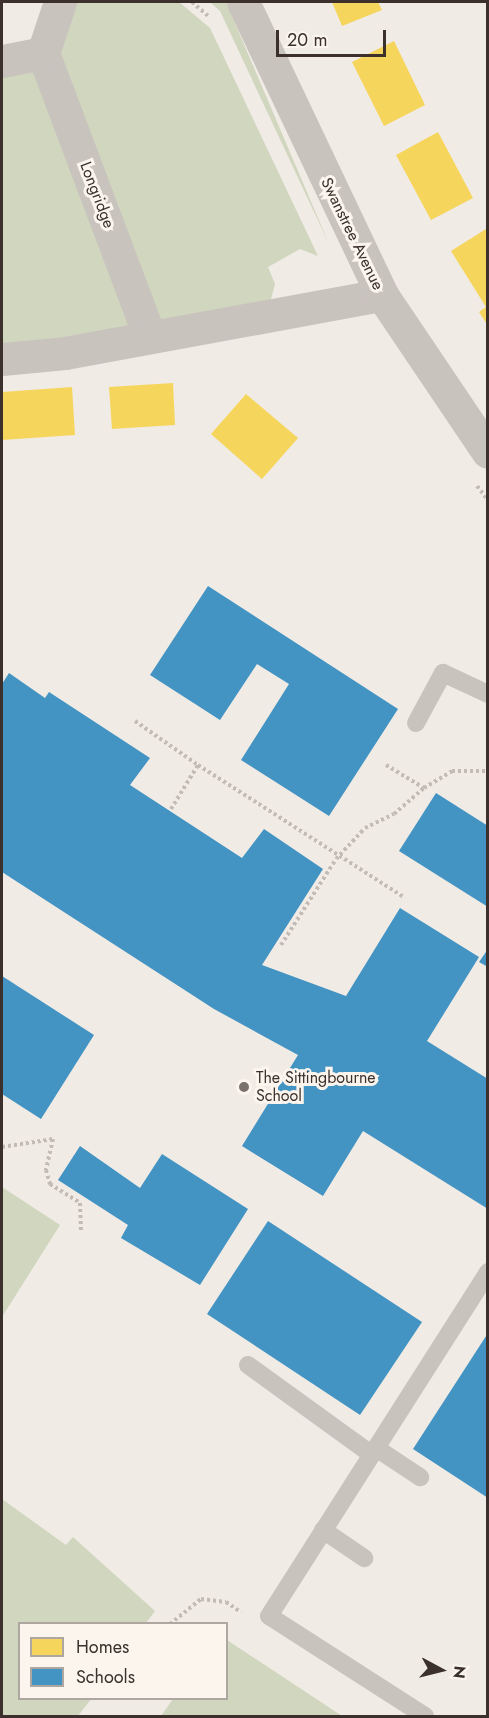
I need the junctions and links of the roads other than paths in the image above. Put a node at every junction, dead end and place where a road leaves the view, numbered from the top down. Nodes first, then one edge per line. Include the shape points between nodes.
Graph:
1 (60, 2) edge
2 (243, 2) edge
3 (43, 53) junction
4 (2, 61) edge
5 (382, 295) junction
6 (150, 338) junction
7 (2, 358) edge
8 (488, 452) edge
9 (488, 694) edge
10 (416, 723) dead end
11 (488, 1272) edge
12 (248, 1365) dead end
13 (373, 1451) junction
14 (420, 1477) dead end
15 (323, 1530) junction
16 (364, 1558) dead end
17 (425, 1716) edge

1 - 3 street
2 - 5 street, Swanstree Avenue
3 - 4 street
3 - 6 street, Longridge
5 - 6 street
5 - 8 street, Swanstree Avenue
6 - 7 street
9 - 10 lane via 443,673
11 - 13 lane
12 - 13 lane
13 - 14 lane
13 - 15 lane
15 - 16 lane
15 - 17 lane via 269,1616

